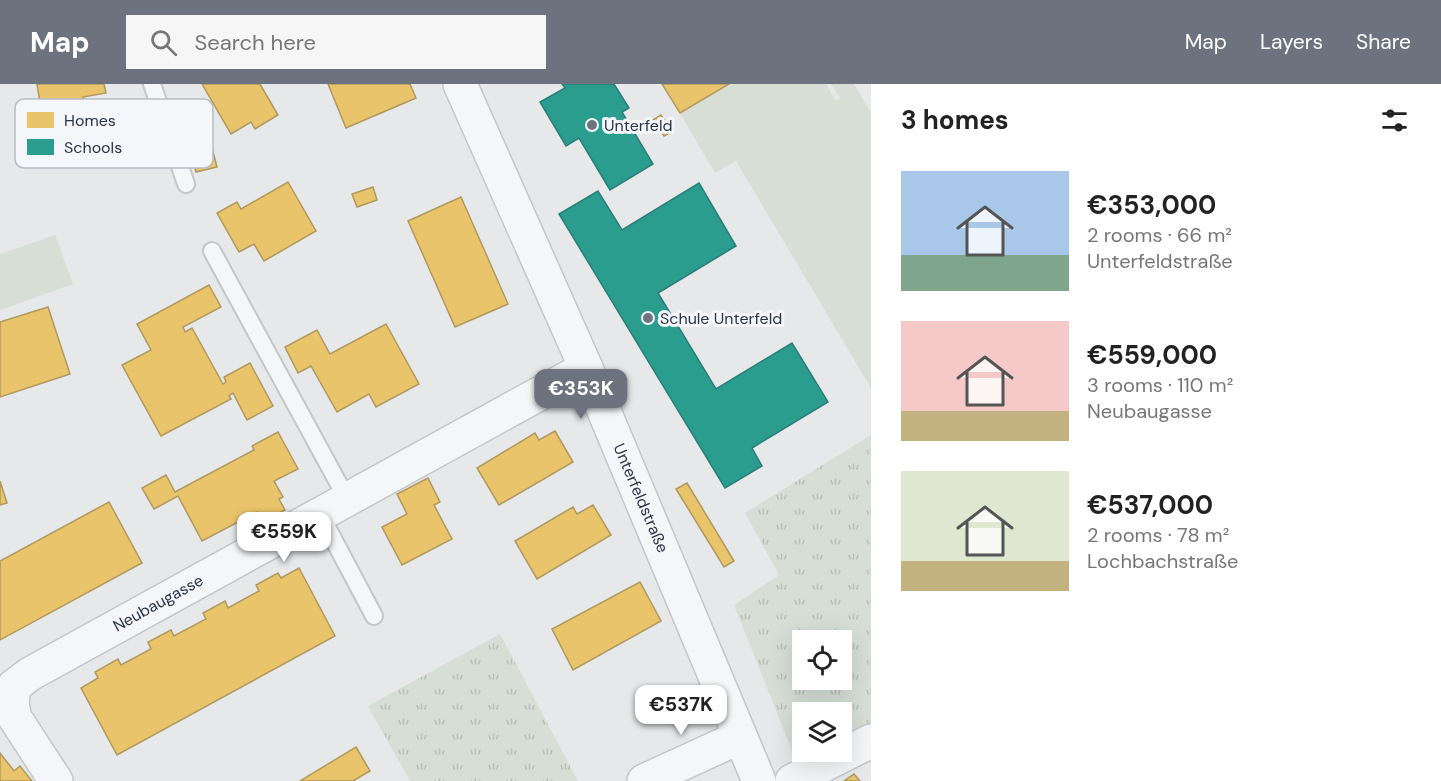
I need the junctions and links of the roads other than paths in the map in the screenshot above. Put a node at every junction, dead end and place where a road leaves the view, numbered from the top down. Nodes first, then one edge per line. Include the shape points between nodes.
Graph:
1 (152, 84) edge
2 (460, 84) edge
3 (157, 99) edge
4 (181, 168) edge
5 (186, 184) dead end
6 (212, 251) dead end
7 (586, 368) junction
8 (333, 507) junction
9 (374, 616) dead end
10 (740, 737) junction
11 (871, 741) edge
12 (56, 781) edge
13 (644, 781) edge
14 (759, 781) edge
15 (792, 781) edge

1 - 3 lane
2 - 7 street, Unterfeldstraße
4 - 5 lane
6 - 8 lane
7 - 8 street, Neubaugasse
7 - 10 street, Unterfeldstraße
8 - 9 lane
8 - 12 street, Neubaugasse via 14,686 15,718
10 - 13 street
10 - 14 street, Unterfeldstraße
11 - 15 street

